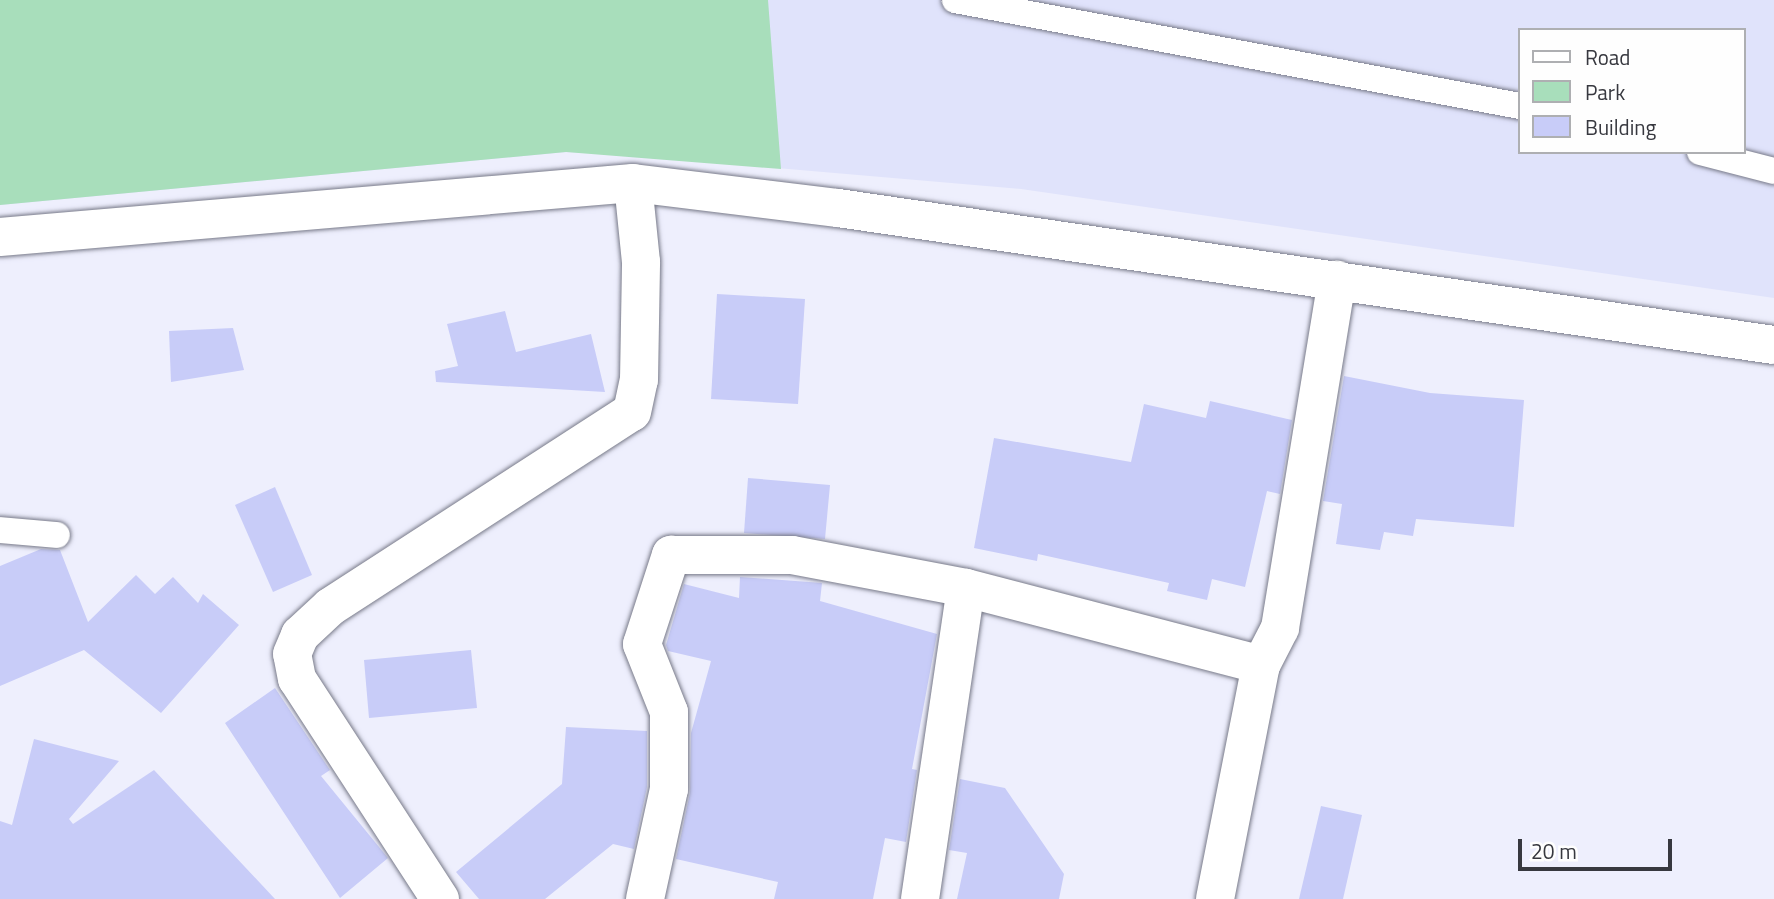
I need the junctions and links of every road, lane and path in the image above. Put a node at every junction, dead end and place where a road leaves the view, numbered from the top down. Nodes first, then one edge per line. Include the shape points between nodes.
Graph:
1 (955, 0) edge
2 (1518, 106) edge
3 (1708, 154) edge
4 (1774, 171) edge
5 (633, 183) junction
6 (0, 237) edge
7 (1337, 280) junction
8 (1774, 345) edge
9 (0, 530) edge
10 (57, 535) dead end
11 (966, 588) junction
12 (1261, 665) junction
13 (432, 895) edge
14 (645, 899) edge
15 (920, 899) edge
16 (1215, 899) edge

1 - 2 lane
3 - 4 lane
5 - 6 street
5 - 7 street
5 - 13 street via 642,262 639,380 632,412 330,607 300,635 292,654 297,679
7 - 8 street
7 - 12 street via 1280,628
9 - 10 lane
11 - 12 street
11 - 14 street via 792,555 671,555 642,644 669,712 670,789
11 - 15 street
12 - 16 street

